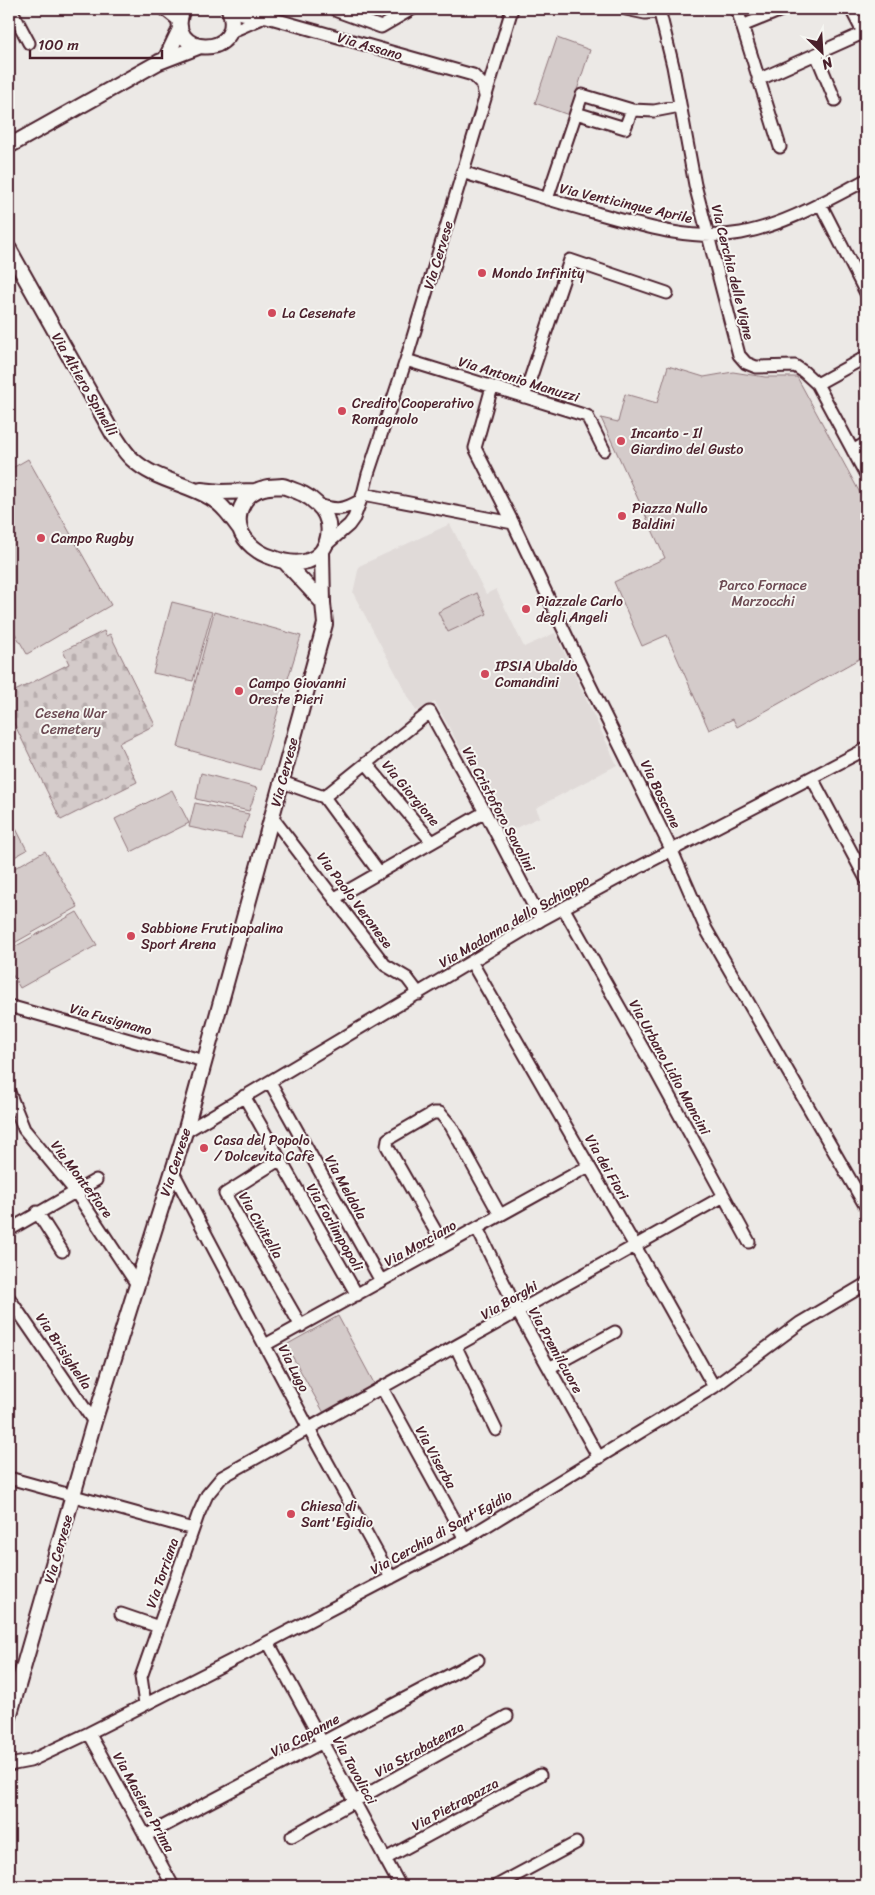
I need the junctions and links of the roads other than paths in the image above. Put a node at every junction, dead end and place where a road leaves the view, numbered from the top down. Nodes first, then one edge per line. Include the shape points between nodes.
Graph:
1 (11, 9) edge
2 (164, 9) edge
3 (229, 9) edge
4 (335, 9) edge
5 (412, 9) edge
6 (512, 9) edge
7 (626, 9) edge
8 (737, 9) edge
9 (784, 9) edge
10 (851, 9) edge
11 (660, 10) edge
12 (247, 12) edge
13 (267, 17) junction
14 (181, 20) edge
15 (742, 26) junction
16 (230, 32) junction
17 (865, 36) edge
18 (29, 43) dead end
19 (198, 47) junction
20 (816, 54) junction
21 (166, 58) junction
22 (494, 70) junction
23 (473, 74) junction
24 (758, 80) junction
25 (486, 98) junction
26 (835, 100) dead end
27 (680, 106) junction
28 (632, 110) junction
29 (576, 113) junction
30 (11, 142) edge
31 (780, 147) dead end
32 (462, 172) junction
33 (866, 180) edge
34 (548, 199) junction
35 (820, 203) junction
36 (709, 236) junction
37 (9, 248) edge
38 (666, 292) dead end
39 (866, 293) edge
40 (866, 357) edge
41 (406, 360) junction
42 (817, 384) junction
43 (492, 387) junction
44 (524, 397) junction
45 (866, 444) edge
46 (604, 450) dead end
47 (853, 451) junction
48 (866, 475) edge
49 (192, 489) junction
50 (255, 491) junction
51 (362, 497) junction
52 (318, 505) junction
53 (513, 523) junction
54 (240, 529) junction
55 (324, 548) junction
56 (284, 562) junction
57 (323, 602) junction
58 (866, 749) edge
59 (366, 763) junction
60 (812, 778) junction
61 (282, 782) junction
62 (324, 797) junction
63 (485, 812) junction
64 (272, 817) junction
65 (432, 842) junction
66 (672, 851) junction
67 (379, 872) junction
68 (866, 879) edge
69 (335, 898) junction
70 (564, 909) junction
71 (541, 920) junction
72 (472, 963) junction
73 (419, 994) junction
74 (9, 1006) edge
75 (204, 1061) junction
76 (270, 1082) junction
77 (9, 1092) edge
78 (244, 1096) junction
79 (185, 1132) junction
80 (279, 1160) junction
81 (588, 1166) junction
82 (172, 1170) junction
83 (96, 1180) dead end
84 (75, 1191) junction
85 (724, 1196) junction
86 (866, 1207) edge
87 (37, 1212) junction
88 (500, 1215) junction
89 (477, 1228) junction
90 (9, 1230) edge
91 (749, 1242) dead end
92 (444, 1246) junction
93 (636, 1246) junction
94 (62, 1251) dead end
95 (381, 1281) junction
96 (136, 1283) junction
97 (866, 1284) edge
98 (357, 1295) junction
99 (9, 1298) edge
100 (518, 1312) junction
101 (301, 1326) junction
102 (615, 1332) dead end
103 (265, 1345) junction
104 (456, 1348) junction
105 (549, 1368) junction
106 (714, 1387) junction
107 (382, 1388) junction
108 (94, 1422) junction
109 (309, 1429) junction
110 (496, 1430) dead end
111 (599, 1458) junction
112 (9, 1478) edge
113 (74, 1496) junction
114 (193, 1530) junction
115 (465, 1539) junction
116 (391, 1578) junction
117 (121, 1614) dead end
118 (159, 1627) junction
119 (268, 1642) junction
120 (478, 1660) dead end
121 (145, 1704) junction
122 (507, 1716) dead end
123 (9, 1717) edge
124 (89, 1733) junction
125 (323, 1743) junction
126 (9, 1765) edge
127 (540, 1776) dead end
128 (355, 1802) junction
129 (145, 1836) junction
130 (292, 1836) dead end
131 (576, 1843) dead end
132 (385, 1858) junction
133 (173, 1886) edge
134 (400, 1886) edge
135 (496, 1886) edge

1 - 18 street
2 - 14 street
3 - 12 street, Via Assano
3 - 16 main road
4 - 5 street via 381,27
6 - 22 street, Via Cervese
7 - 11 street via 645,13
8 - 15 street
9 - 15 street
10 - 17 street
11 - 27 street, Via Cerchia delle Vigne
12 - 13 street, Via Assano
13 - 16 street
13 - 23 street, Via Assano
14 - 19 main road via 184,37
14 - 21 main road
15 - 24 street
16 - 19 main road via 217,45
17 - 20 street
19 - 21 main road
20 - 24 street
20 - 26 street
21 - 30 main road
22 - 23 street, Via Assano
22 - 25 street, Via Cervese
23 - 25 street via 482,84
24 - 31 street
25 - 32 street, Via Cervese
27 - 28 street via 654,111
27 - 36 street, Via Cerchia delle Vigne via 695,185
28 - 29 street via 625,128
28 - 29 street via 582,95
29 - 34 street
32 - 34 street, Via Venticinque Aprile
32 - 41 street, Via Cervese
33 - 35 street, Via Venticinque Aprile
34 - 36 street, Via Venticinque Aprile via 674,233
35 - 36 street, Via Venticinque Aprile via 768,226
35 - 39 street
36 - 42 street, Via Cerchia delle Vigne via 739,355 746,364 756,367 795,366
37 - 49 main road, Via Altiero Spinelli via 113,434 127,453 160,477
38 - 44 street via 570,260
40 - 42 street
41 - 43 street, Via Antonio Manuzzi
41 - 51 street, Via Cervese
42 - 47 street, Via Cerchia delle Vigne
43 - 44 street, Via Antonio Manuzzi
43 - 53 street, Via Boscone via 476,448
44 - 46 street, Via Antonio Manuzzi via 587,416
45 - 47 street
47 - 48 street, Via Cerchia delle Vigne
49 - 50 main road, Via Altiero Spinelli
49 - 54 main road, Via Altiero Spinelli via 212,499
50 - 52 main road via 283,486 303,493
50 - 54 main road via 243,502
51 - 52 street via 348,508 334,510
51 - 53 street
51 - 55 street, Via Cervese via 349,525
52 - 55 main road via 329,525
53 - 66 street, Via Boscone
54 - 56 main road via 256,550
55 - 56 main road via 309,561
55 - 57 main road, Via Cervese
56 - 57 main road
57 - 61 main road, Via Cervese via 325,624
58 - 60 street, Via Madonna dello Schioppo
59 - 62 street
59 - 63 street, Via Cristoforo Savolini via 430,712
59 - 65 street, Via Giorgione
60 - 66 street, Via Madonna dello Schioppo
60 - 68 street
61 - 62 street
61 - 64 main road, Via Cervese
62 - 67 street
63 - 65 street
63 - 71 street, Via Cristoforo Savolini
64 - 69 street, Via Paolo Veronese
64 - 75 main road, Via Cervese
65 - 67 street
66 - 70 street, Via Madonna dello Schioppo
66 - 86 street, Via Boscone via 706,929
67 - 69 street
69 - 73 street, Via Paolo Veronese via 385,965 407,978
70 - 71 street, Via Madonna dello Schioppo
70 - 85 street, Via Urbano Lidio Mancini
71 - 72 street, Via Madonna dello Schioppo
72 - 73 street, Via Madonna dello Schioppo
72 - 81 street, Via dei Fiori
73 - 76 street, Via Madonna dello Schioppo
74 - 75 street, Via Fusignano
75 - 79 main road, Via Cervese
76 - 78 street, Via Madonna dello Schioppo
76 - 95 street, Via Meldola
77 - 84 street, Via Montefiore via 24,1129
78 - 79 street, Via Madonna dello Schioppo
78 - 80 street, Via Forlimpopoli
79 - 82 main road, Via Cervese
80 - 98 street, Via Forlimpopoli
80 - 101 street, Via Civitella via 225,1194
81 - 88 street, Via Morciano
81 - 93 street, Via dei Fiori
82 - 96 main road, Via Cervese
82 - 103 street, Via Lugo
83 - 84 street
84 - 87 street
84 - 96 street, Via Montefiore
85 - 91 street, Via Urbano Lidio Mancini
85 - 93 street, Via Borghi
87 - 90 street
87 - 94 street
88 - 89 street, Via Morciano
88 - 92 street via 451,1126 440,1113 433,1113 394,1134 388,1139 387,1146
89 - 92 street, Via Morciano
89 - 100 street, Via Premilcuore
92 - 95 street, Via Morciano
93 - 100 street, Via Borghi
93 - 106 street, Via dei Fiori
95 - 98 street, Via Morciano
96 - 108 main road, Via Cervese
97 - 106 street, Via Cerchia di Sant'Egidio via 800,1323
98 - 101 street, Via Morciano
99 - 108 street, Via Brisighella
100 - 104 street, Via Borghi
100 - 105 street, Via Premilcuore
101 - 103 street, Via Morciano
102 - 105 street
103 - 109 street, Via Lugo
104 - 107 street, Via Borghi
104 - 110 street
105 - 111 street, Via Premilcuore
106 - 111 street, Via Cerchia di Sant'Egidio
107 - 109 street, Via Borghi
107 - 115 street, Via Viserba
108 - 113 main road, Via Cervese
109 - 114 street, Via Torriana via 222,1477 207,1495
109 - 116 street, Via Lugo
111 - 115 street, Via Cerchia di Sant'Egidio
112 - 113 street
113 - 114 street
113 - 123 main road, Via Cervese
114 - 118 street, Via Torriana
115 - 116 street, Via Cerchia di Sant'Egidio
116 - 119 street, Via Cerchia di Sant'Egidio
117 - 118 street, Via Torriana
118 - 121 street, Via Torriana via 141,1678
119 - 121 street, Via Cerchia di Sant'Egidio
119 - 125 street, Via Tavolicci
120 - 125 street, Via Capanne
121 - 124 street, Via Cerchia di Sant'Egidio
122 - 128 street, Via Strabatenza
124 - 126 street, Via Cerchia di Sant'Egidio via 30,1761
124 - 129 street, Via Masiera Prima
125 - 128 street, Via Tavolicci
125 - 129 street, Via Capanne
127 - 132 street, Via Pietrapazza
128 - 130 street, Via Strabatenza
128 - 132 street, Via Tavolicci
129 - 133 street, Via Masiera Prima
131 - 135 street
132 - 134 street, Via Tavolicci

